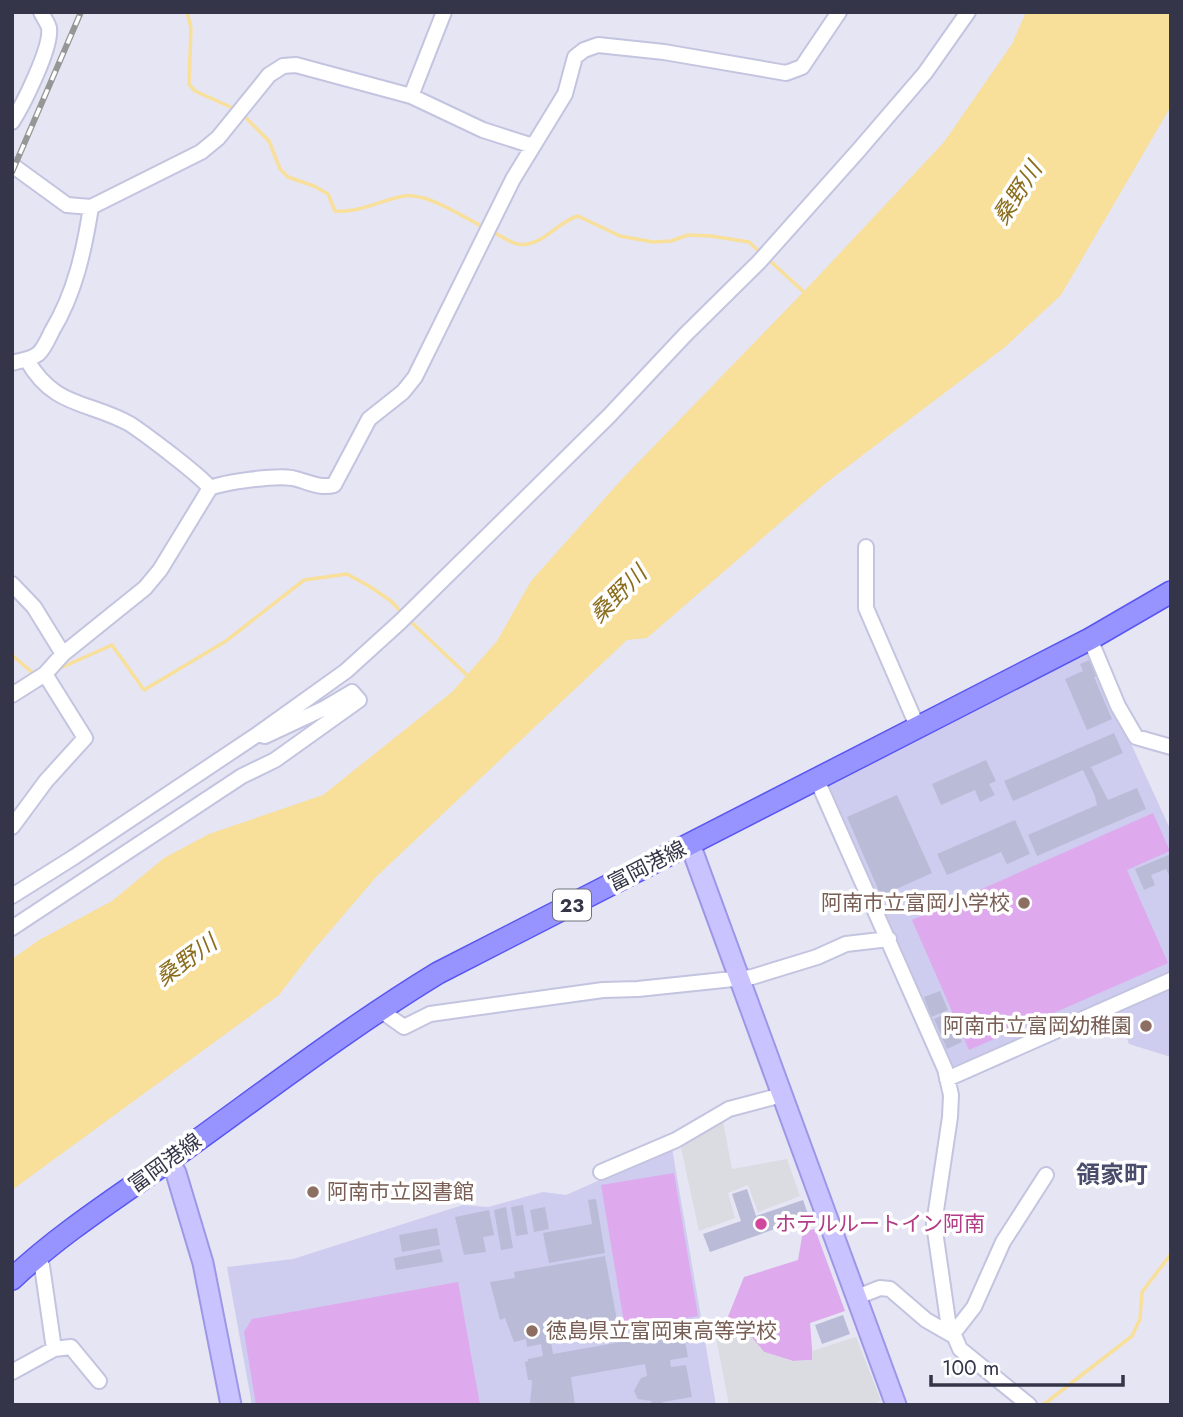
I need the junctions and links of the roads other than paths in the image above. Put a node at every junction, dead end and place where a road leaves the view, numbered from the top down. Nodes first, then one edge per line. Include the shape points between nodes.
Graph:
1 (41, 12) edge
2 (444, 12) edge
3 (839, 12) edge
4 (968, 12) edge
5 (411, 96) junction
6 (12, 122) edge
7 (533, 146) junction
8 (12, 165) edge
9 (91, 207) junction
10 (27, 360) junction
11 (12, 363) edge
12 (210, 488) junction
13 (866, 547) dead end
14 (12, 584) edge
15 (1171, 592) edge
16 (1090, 639) junction
17 (63, 654) junction
18 (45, 674) junction
19 (12, 695) edge
20 (918, 728) junction
21 (258, 734) junction
22 (1171, 747) edge
23 (817, 780) junction
24 (12, 827) edge
25 (690, 844) junction
26 (12, 896) edge
27 (12, 928) edge
28 (889, 939) junction
29 (740, 978) junction
30 (1171, 980) edge
31 (380, 1010) junction
32 (947, 1079) junction
33 (782, 1095) junction
34 (168, 1161) junction
35 (601, 1172) dead end
36 (1046, 1175) dead end
37 (38, 1258) junction
38 (12, 1279) edge
39 (857, 1297) junction
40 (953, 1335) junction
41 (54, 1349) junction
42 (12, 1372) edge
43 (99, 1381) dead end
44 (231, 1405) edge
45 (896, 1405) edge
46 (1029, 1405) edge

1 - 6 street via 49,27 48,44
2 - 5 street
3 - 7 street via 802,67 786,73 664,52 598,45 584,50 575,57 565,94
4 - 21 street via 925,73 858,151 759,262 609,416 346,671
5 - 7 street via 483,130
5 - 9 street via 296,65 283,66 269,75 201,152
7 - 12 street via 415,377 369,419 334,485 324,487 289,477
8 - 9 street via 67,205
9 - 10 street via 72,294 40,353
10 - 11 street
10 - 12 street via 49,388 71,402 131,425
12 - 17 street via 145,588
13 - 20 street via 866,608
14 - 17 street via 34,607
15 - 16 main road, 富岡港線 / 23
16 - 20 main road, 富岡港線 / 23
16 - 22 street via 1136,737
17 - 18 street
18 - 19 street
18 - 24 street via 85,738 46,780
20 - 23 main road, 富岡港線 / 23
21 - 26 street
21 - 27 street via 265,736 352,692 359,701
23 - 25 main road, 富岡港線 / 23
23 - 28 street
25 - 29 street
25 - 31 main road, 富岡港線 / 23 via 438,973
28 - 29 street via 846,944 817,957
28 - 32 street
29 - 31 street via 603,990 430,1014 404,1027
29 - 33 street
30 - 32 street
31 - 34 main road, 富岡港線 / 23
32 - 40 street via 950,1117 934,1224
33 - 35 street via 720,1112 676,1140
33 - 39 street
34 - 37 main road, 富岡港線 / 23
34 - 44 street via 176,1173 203,1263
36 - 40 street via 1003,1242 974,1307
37 - 38 main road, 富岡港線 / 23
37 - 41 street
39 - 40 street via 890,1289 926,1320
39 - 45 street
40 - 46 street via 960,1349
41 - 42 street
41 - 43 street via 71,1347

